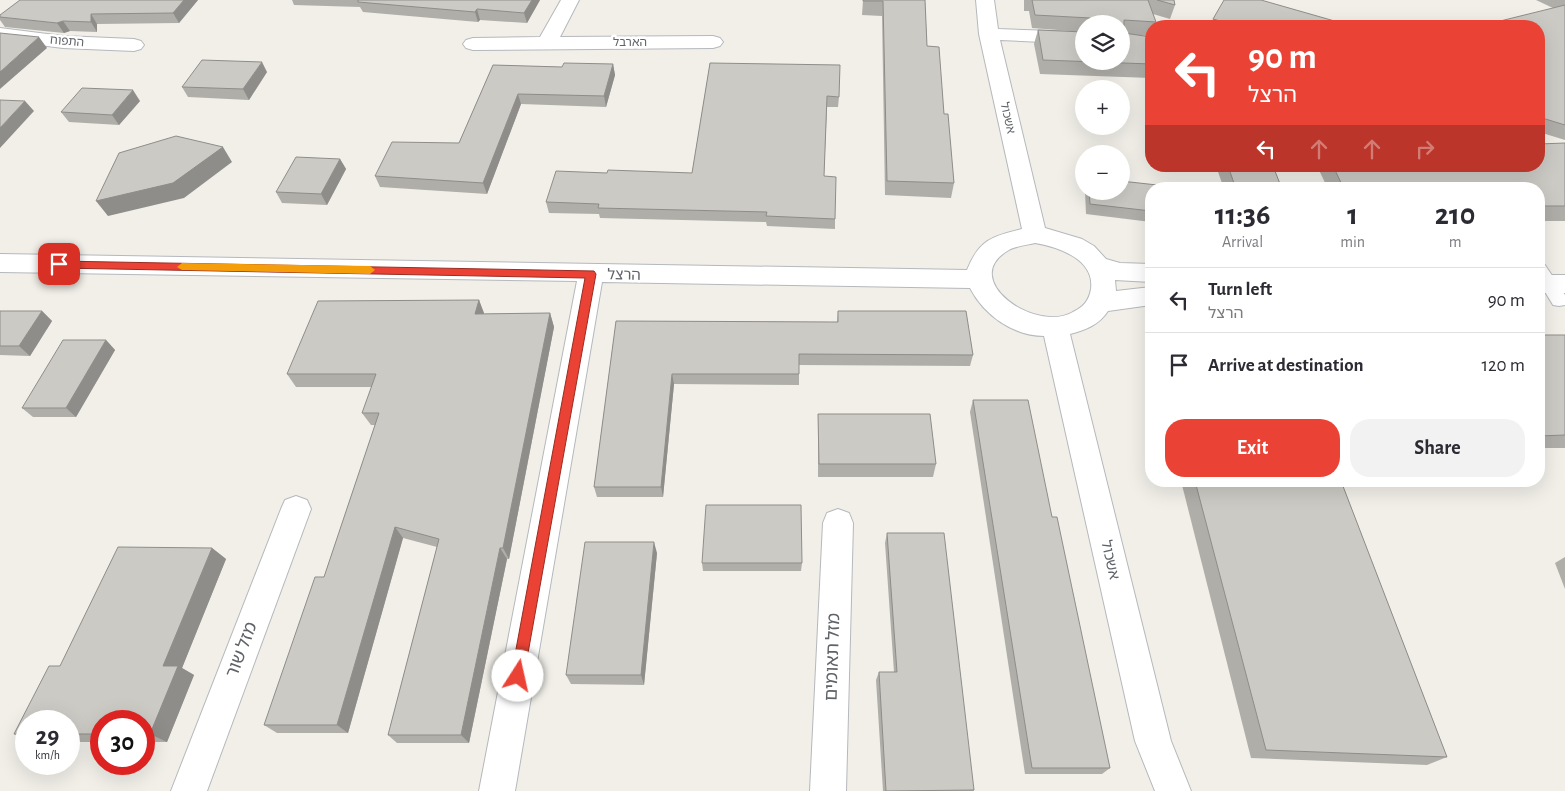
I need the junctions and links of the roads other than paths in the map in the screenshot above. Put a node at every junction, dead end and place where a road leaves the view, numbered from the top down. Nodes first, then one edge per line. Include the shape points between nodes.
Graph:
1 (570, 0) edge
2 (985, 0) edge
3 (0, 34) edge
4 (989, 34) junction
5 (1075, 38) edge
6 (547, 42) junction
7 (713, 42) dead end
8 (474, 44) dead end
9 (134, 45) dead end
10 (1035, 235) junction
11 (0, 263) edge
12 (1098, 266) junction
13 (1145, 273) edge
14 (591, 274) junction
15 (979, 279) junction
16 (1145, 297) edge
17 (1103, 302) junction
18 (1055, 327) junction
19 (296, 509) dead end
20 (838, 522) dead end
21 (189, 791) edge
22 (497, 791) edge
23 (828, 791) edge
24 (1173, 791) edge

1 - 6 street
2 - 4 street, אשכול
3 - 9 street, התפוח via 63,42
4 - 5 street
4 - 10 street, אשכול
6 - 7 street, הארבל
6 - 8 street, הארבל
10 - 12 street via 1066,242 1084,252
10 - 15 street via 997,243 984,254 978,269
11 - 14 street, הרצל
12 - 13 street via 1120,272
12 - 17 street via 1104,282
14 - 15 street, הרצל
14 - 22 street
15 - 18 street via 986,295 999,310 1019,320
16 - 17 street
17 - 18 street via 1093,314 1076,324
18 - 24 street, אשכול via 1153,742
19 - 21 street, מזל שור
20 - 23 street, מזל תאומים

